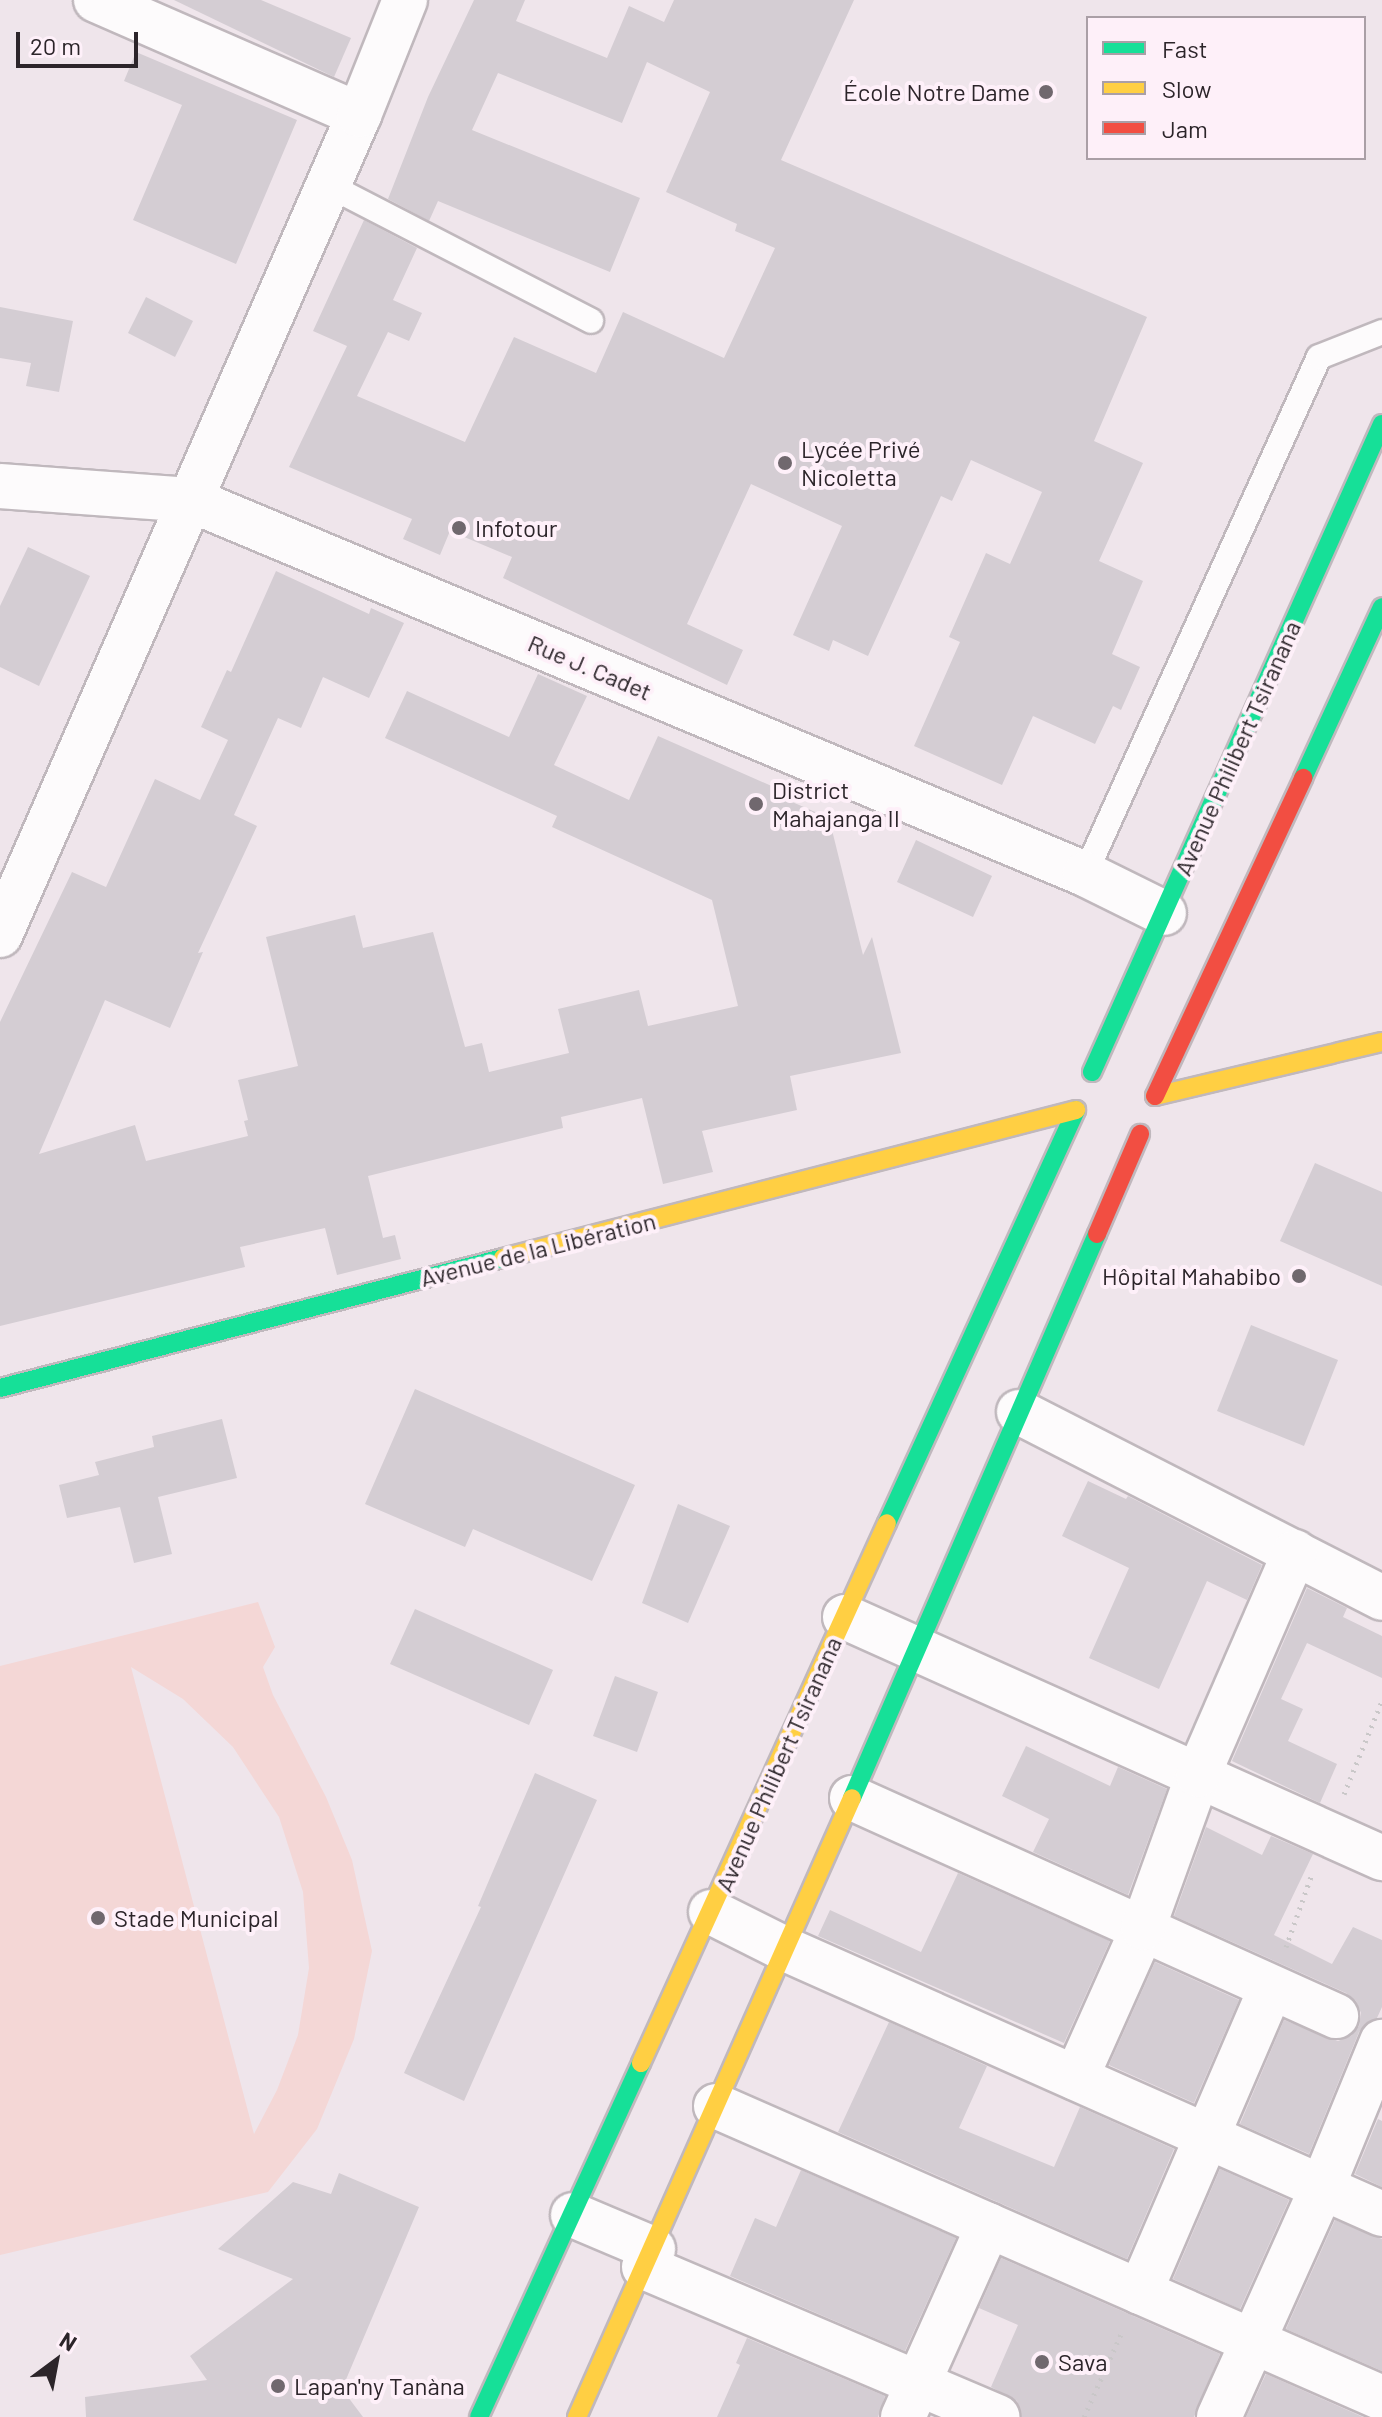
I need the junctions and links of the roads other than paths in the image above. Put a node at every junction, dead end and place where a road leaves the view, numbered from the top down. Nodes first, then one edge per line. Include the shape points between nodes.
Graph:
1 (96, 0) edge
2 (405, 0) edge
3 (359, 115) junction
4 (328, 185) junction
5 (591, 321) dead end
6 (1382, 332) edge
7 (1382, 424) edge
8 (0, 486) edge
9 (191, 500) junction
10 (1382, 607) edge
11 (1085, 874) junction
12 (1164, 913) junction
13 (0, 935) edge
14 (1382, 1042) edge
15 (1113, 1064) dead end
16 (1143, 1075) dead end
17 (1081, 1090) junction
18 (1150, 1116) junction
19 (1088, 1131) dead end
20 (1118, 1142) dead end
21 (0, 1388) edge
22 (1019, 1412) junction
23 (1295, 1552) junction
24 (1382, 1598) edge
25 (845, 1617) junction
26 (918, 1648) junction
27 (1198, 1775) junction
28 (852, 1798) junction
29 (1382, 1858) edge
30 (711, 1912) junction
31 (1143, 1928) junction
32 (785, 1949) junction
33 (1270, 1990) junction
34 (1366, 2031) edge
35 (1076, 2078) junction
36 (716, 2106) junction
37 (1207, 2137) junction
38 (1322, 2188) junction
39 (1382, 2214) edge
40 (573, 2215) junction
41 (989, 2225) junction
42 (648, 2258) junction
43 (1140, 2292) junction
44 (1252, 2341) junction
45 (1381, 2396) edge
46 (910, 2400) edge
47 (479, 2417) edge
48 (577, 2417) edge
49 (998, 2417) edge
50 (1219, 2417) edge

1 - 3 street
2 - 3 street
3 - 4 street
4 - 5 lane
4 - 9 street
6 - 11 lane via 1319,357
7 - 12 main road, Avenue Philibert Tsiranana
8 - 9 street, Rue J. Cadet
9 - 11 street, Rue J. Cadet
9 - 13 street
10 - 18 main road
11 - 12 street, Rue J. Cadet
12 - 17 main road, Avenue Philibert Tsiranana
14 - 18 main road
15 - 17 main road, Avenue de la Libération
16 - 18 main road
17 - 19 main road
17 - 21 main road, Avenue de la Libération
17 - 25 main road, Avenue Philibert Tsiranana
18 - 20 main road
18 - 22 main road
22 - 23 street
22 - 26 main road
23 - 24 street
23 - 27 street
25 - 26 street
25 - 30 main road, Avenue Philibert Tsiranana
26 - 27 street
26 - 28 main road
27 - 29 street
27 - 31 street
28 - 31 street
28 - 32 main road
30 - 32 street
30 - 40 main road, Avenue Philibert Tsiranana
31 - 33 street
31 - 35 street
32 - 35 street
32 - 36 main road
33 - 34 street
33 - 37 street
34 - 38 street
35 - 37 street
36 - 41 street
36 - 42 main road
37 - 38 street
37 - 43 street
38 - 39 street
38 - 44 street
40 - 42 street
40 - 47 main road, Avenue Philibert Tsiranana
41 - 43 street
41 - 46 street
42 - 46 street
42 - 48 main road
43 - 44 street
44 - 45 street
44 - 50 street
46 - 49 street

